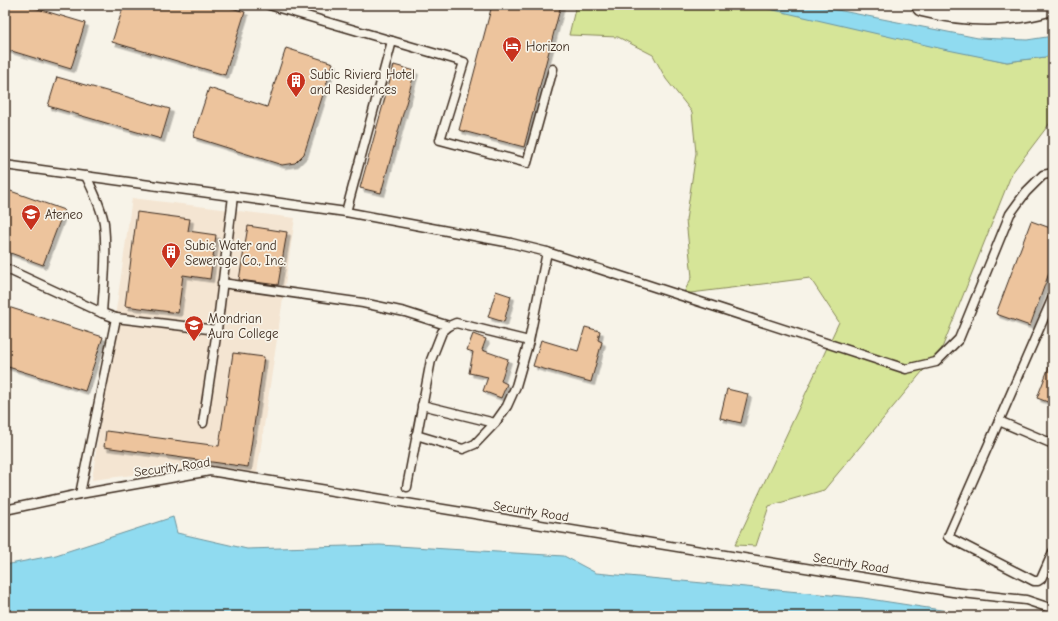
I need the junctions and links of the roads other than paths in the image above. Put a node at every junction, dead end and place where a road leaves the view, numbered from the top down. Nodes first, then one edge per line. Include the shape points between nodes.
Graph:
1 (269, 5) edge
2 (923, 5) edge
3 (1048, 5) edge
4 (392, 41) junction
5 (553, 69) dead end
6 (5, 165) edge
7 (1053, 173) edge
8 (86, 176) junction
9 (234, 196) junction
10 (346, 212) junction
11 (547, 252) junction
12 (5, 268) edge
13 (222, 283) junction
14 (1053, 297) edge
15 (102, 313) junction
16 (116, 318) junction
17 (450, 326) junction
18 (216, 330) junction
19 (529, 341) junction
20 (422, 405) junction
21 (999, 421) junction
22 (203, 423) dead end
23 (495, 423) junction
24 (416, 435) junction
25 (1053, 444) edge
26 (407, 487) dead end
27 (80, 494) junction
28 (5, 510) edge
29 (1053, 552) edge
30 (1053, 609) edge

1 - 4 lane
2 - 3 main road via 954,12 1003,13
4 - 5 lane via 464,62 440,140 527,163
4 - 10 lane
6 - 8 lane
7 - 11 lane via 1043,175 1010,214 959,339 936,362 906,369
8 - 9 lane
8 - 15 lane via 104,221 106,255
9 - 10 lane
9 - 13 lane
10 - 11 lane
11 - 19 lane
12 - 15 lane
13 - 17 lane via 363,303 405,312
13 - 18 lane
14 - 21 lane
15 - 16 lane
16 - 18 lane
16 - 27 lane
17 - 19 lane via 456,323
17 - 20 lane via 442,332 430,360
18 - 22 lane
19 - 23 lane via 516,386 507,406
20 - 23 lane
20 - 24 lane
21 - 25 lane
21 - 29 lane via 948,537 1034,581 1041,579
23 - 24 lane via 475,444 463,449
24 - 26 lane
27 - 28 lane, Security Road
27 - 30 lane, Security Road via 210,472 954,592 1026,600

